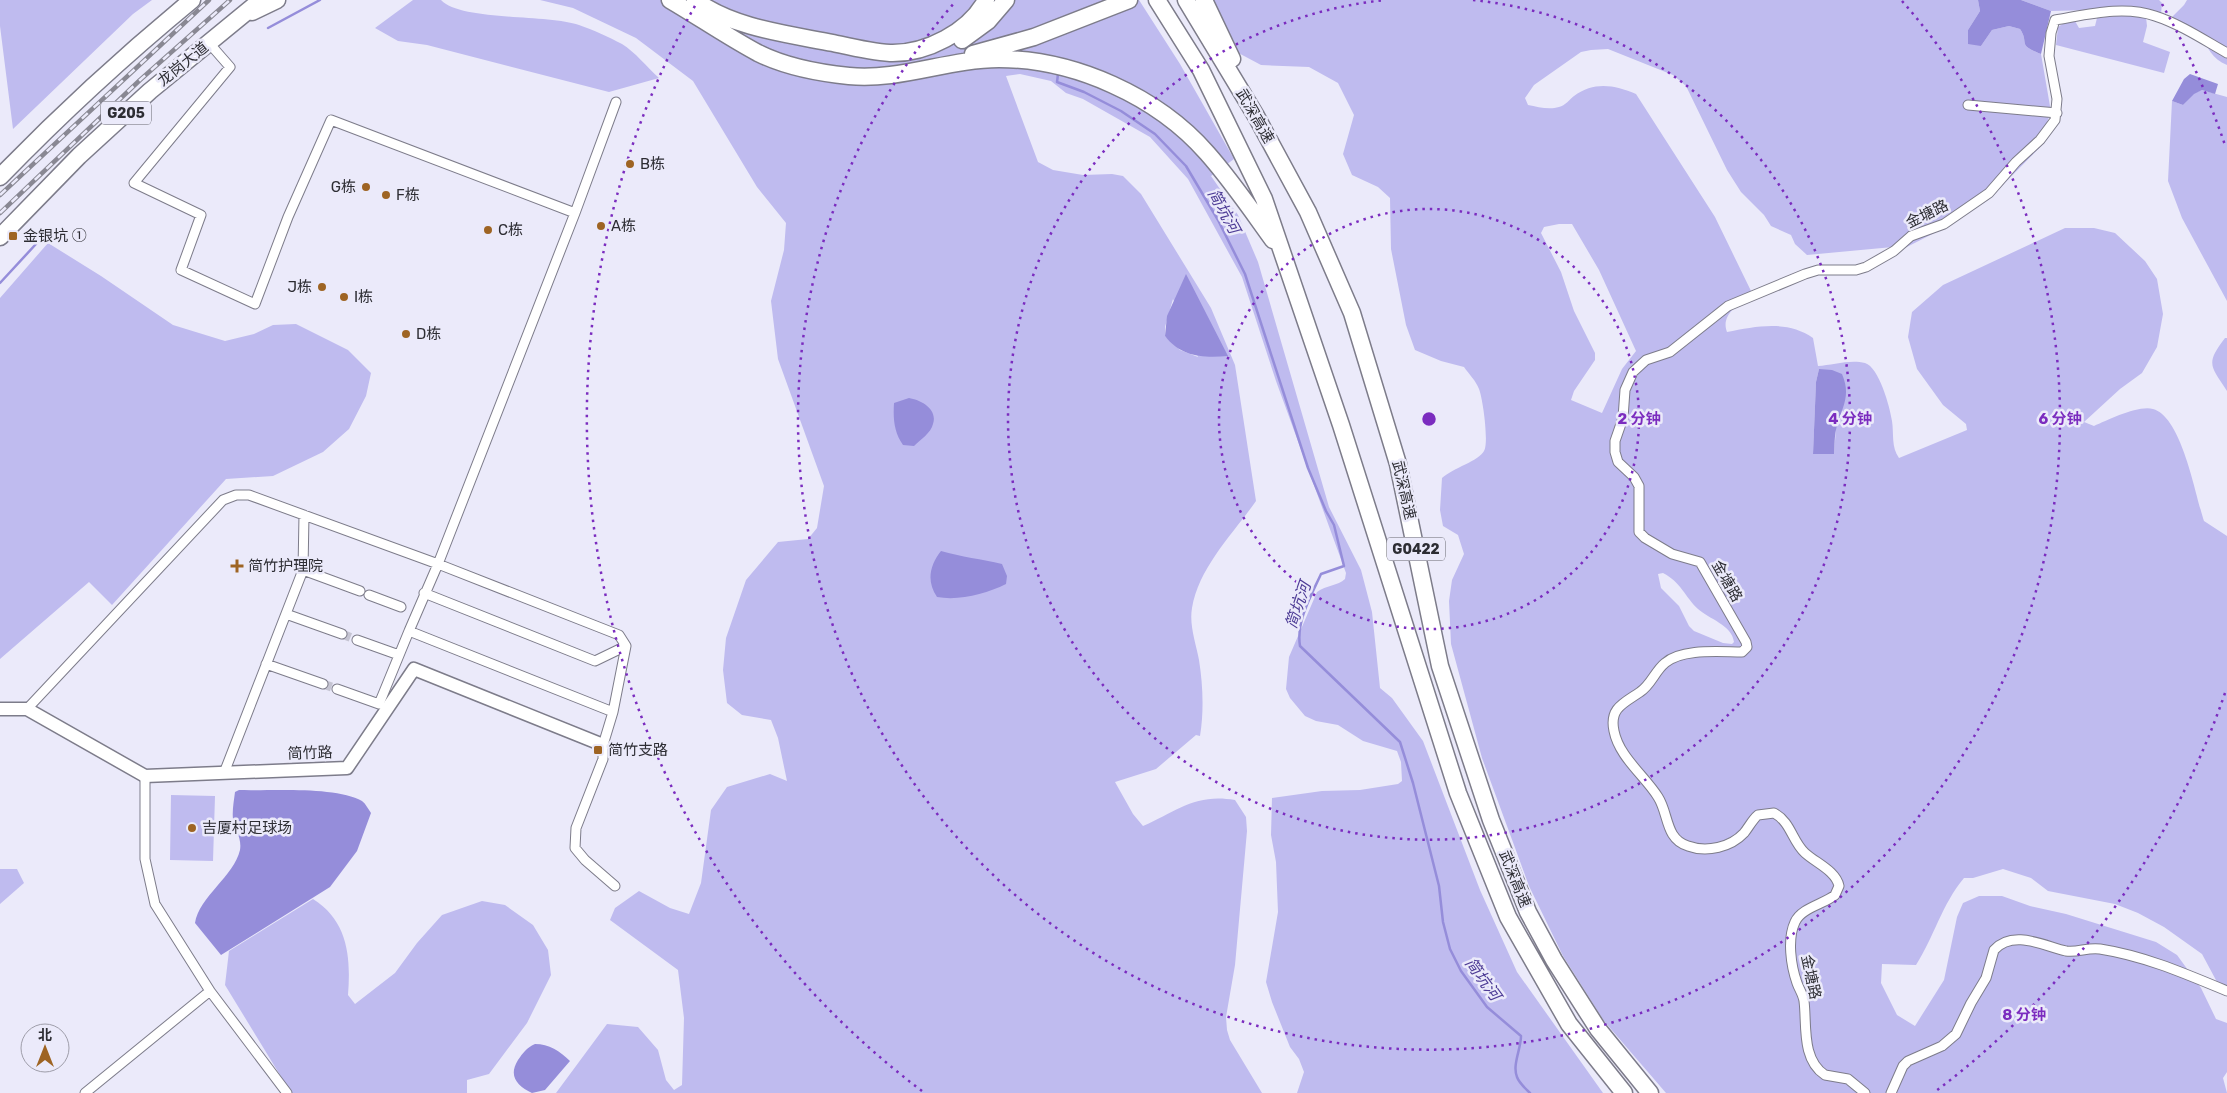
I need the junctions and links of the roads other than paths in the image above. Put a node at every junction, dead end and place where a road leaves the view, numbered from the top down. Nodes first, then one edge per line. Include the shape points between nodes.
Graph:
1 (192, 0) edge
2 (261, 0) edge
3 (277, 0) edge
4 (670, 0) edge
5 (986, 0) edge
6 (1006, 0) edge
7 (1129, 0) edge
8 (1186, 0) edge
9 (1204, 0) edge
10 (695, 2) edge
11 (1160, 4) edge
12 (2058, 11) dead end
13 (2055, 20) junction
14 (234, 21) junction
15 (209, 43) junction
16 (890, 53) junction
17 (2227, 53) edge
18 (940, 66) junction
19 (616, 102) dead end
20 (1968, 105) dead end
21 (2057, 113) junction
22 (1256, 116) junction
23 (0, 177) edge
24 (575, 213) junction
25 (0, 236) edge
26 (1283, 254) junction
27 (304, 515) junction
28 (438, 564) junction
29 (303, 570) junction
30 (360, 592) dead end
31 (424, 593) junction
32 (370, 595) dead end
33 (408, 610) junction
34 (286, 614) junction
35 (409, 631) junction
36 (342, 634) tunnel mouth
37 (357, 640) tunnel mouth
38 (626, 646) junction
39 (399, 655) junction
40 (266, 664) junction
41 (323, 684) tunnel mouth
42 (337, 689) tunnel mouth
43 (0, 709) edge
44 (27, 709) junction
45 (613, 712) junction
46 (603, 744) junction
47 (224, 773) junction
48 (145, 776) junction
49 (615, 886) dead end
50 (210, 991) junction
51 (2227, 991) edge
52 (85, 1093) edge
53 (287, 1093) edge
54 (1624, 1093) edge
55 (1650, 1093) edge
56 (1865, 1093) edge
57 (1891, 1093) edge

1 - 23 highway, G205 via 130,51
2 - 14 highway, 龙岗大道 / G205
3 - 14 highway
4 - 18 highway via 758,53 787,64 849,76 883,77
5 - 16 highway via 980,12 961,29 931,45
6 - 16 highway via 988,21 949,46 914,53
7 - 18 highway via 1034,37
8 - 22 highway, 武深高速 / G0422
9 - 22 highway
10 - 16 highway via 769,30
11 - 26 highway, 武深高速 / G0422 via 1205,78 1264,199
12 - 13 street
13 - 17 street via 2102,13 2144,13 2170,22
13 - 21 street via 2049,56
14 - 15 highway, 龙岗大道 / G205
15 - 24 street via 230,67 134,183 201,215 181,270 255,304 330,120
15 - 25 highway, 龙岗大道 / G205 via 150,90
18 - 26 highway via 998,59 1044,64 1091,76 1132,94 1173,120 1206,152
19 - 24 street
20 - 21 street
21 - 56 street, 金塘路 via 2040,140 1978,202 1944,224 1912,236 1894,251 1861,269 1818,270 1728,306 1670,352 1641,364 1633,372 1625,390 1623,418 1615,441 1614,452 1618,462 1634,476 1639,486 1639,532 1672,554 1700,562 1747,647 1742,652 1706,652 1668,660 1644,689 1616,709 1613,722 1616,740 1659,798 1668,828 1681,843 1705,848 1724,846 1738,838 1758,815 1774,813 1789,828 1804,853 1835,876 1839,886 1836,895 1805,912 1795,922 1792,965 1804,1001 1804,1031 1815,1065 1824,1076 1848,1078
22 - 55 highway, 武深高速 / G0422 via 1308,212 1352,313 1398,464 1442,675 1491,820 1528,912 1598,1029
24 - 28 street
26 - 54 highway, 武深高速 / G0422 via 1458,794 1501,900 1568,1024
27 - 28 street
27 - 29 street
27 - 44 street via 249,495 223,500
28 - 31 street
28 - 38 street via 619,635
29 - 30 street
29 - 34 street
31 - 33 street
31 - 38 street via 595,661
32 - 33 street
33 - 35 street
34 - 36 street
34 - 40 street
35 - 39 street
35 - 45 street
37 - 39 street
38 - 45 street
39 - 42 street via 379,704
40 - 41 street
40 - 47 street
43 - 44 street
44 - 48 street
45 - 46 street
46 - 47 street, 简竹路 via 414,669 347,768
46 - 49 street via 603,759 576,828 575,848
47 - 48 street, 简竹路
48 - 50 street via 145,859 154,904
50 - 52 street
50 - 53 street
51 - 57 street via 2174,968 2118,952 2093,948 2068,951 2052,945 2006,941 1994,950 1986,978 1956,1034 1942,1046 1908,1062

